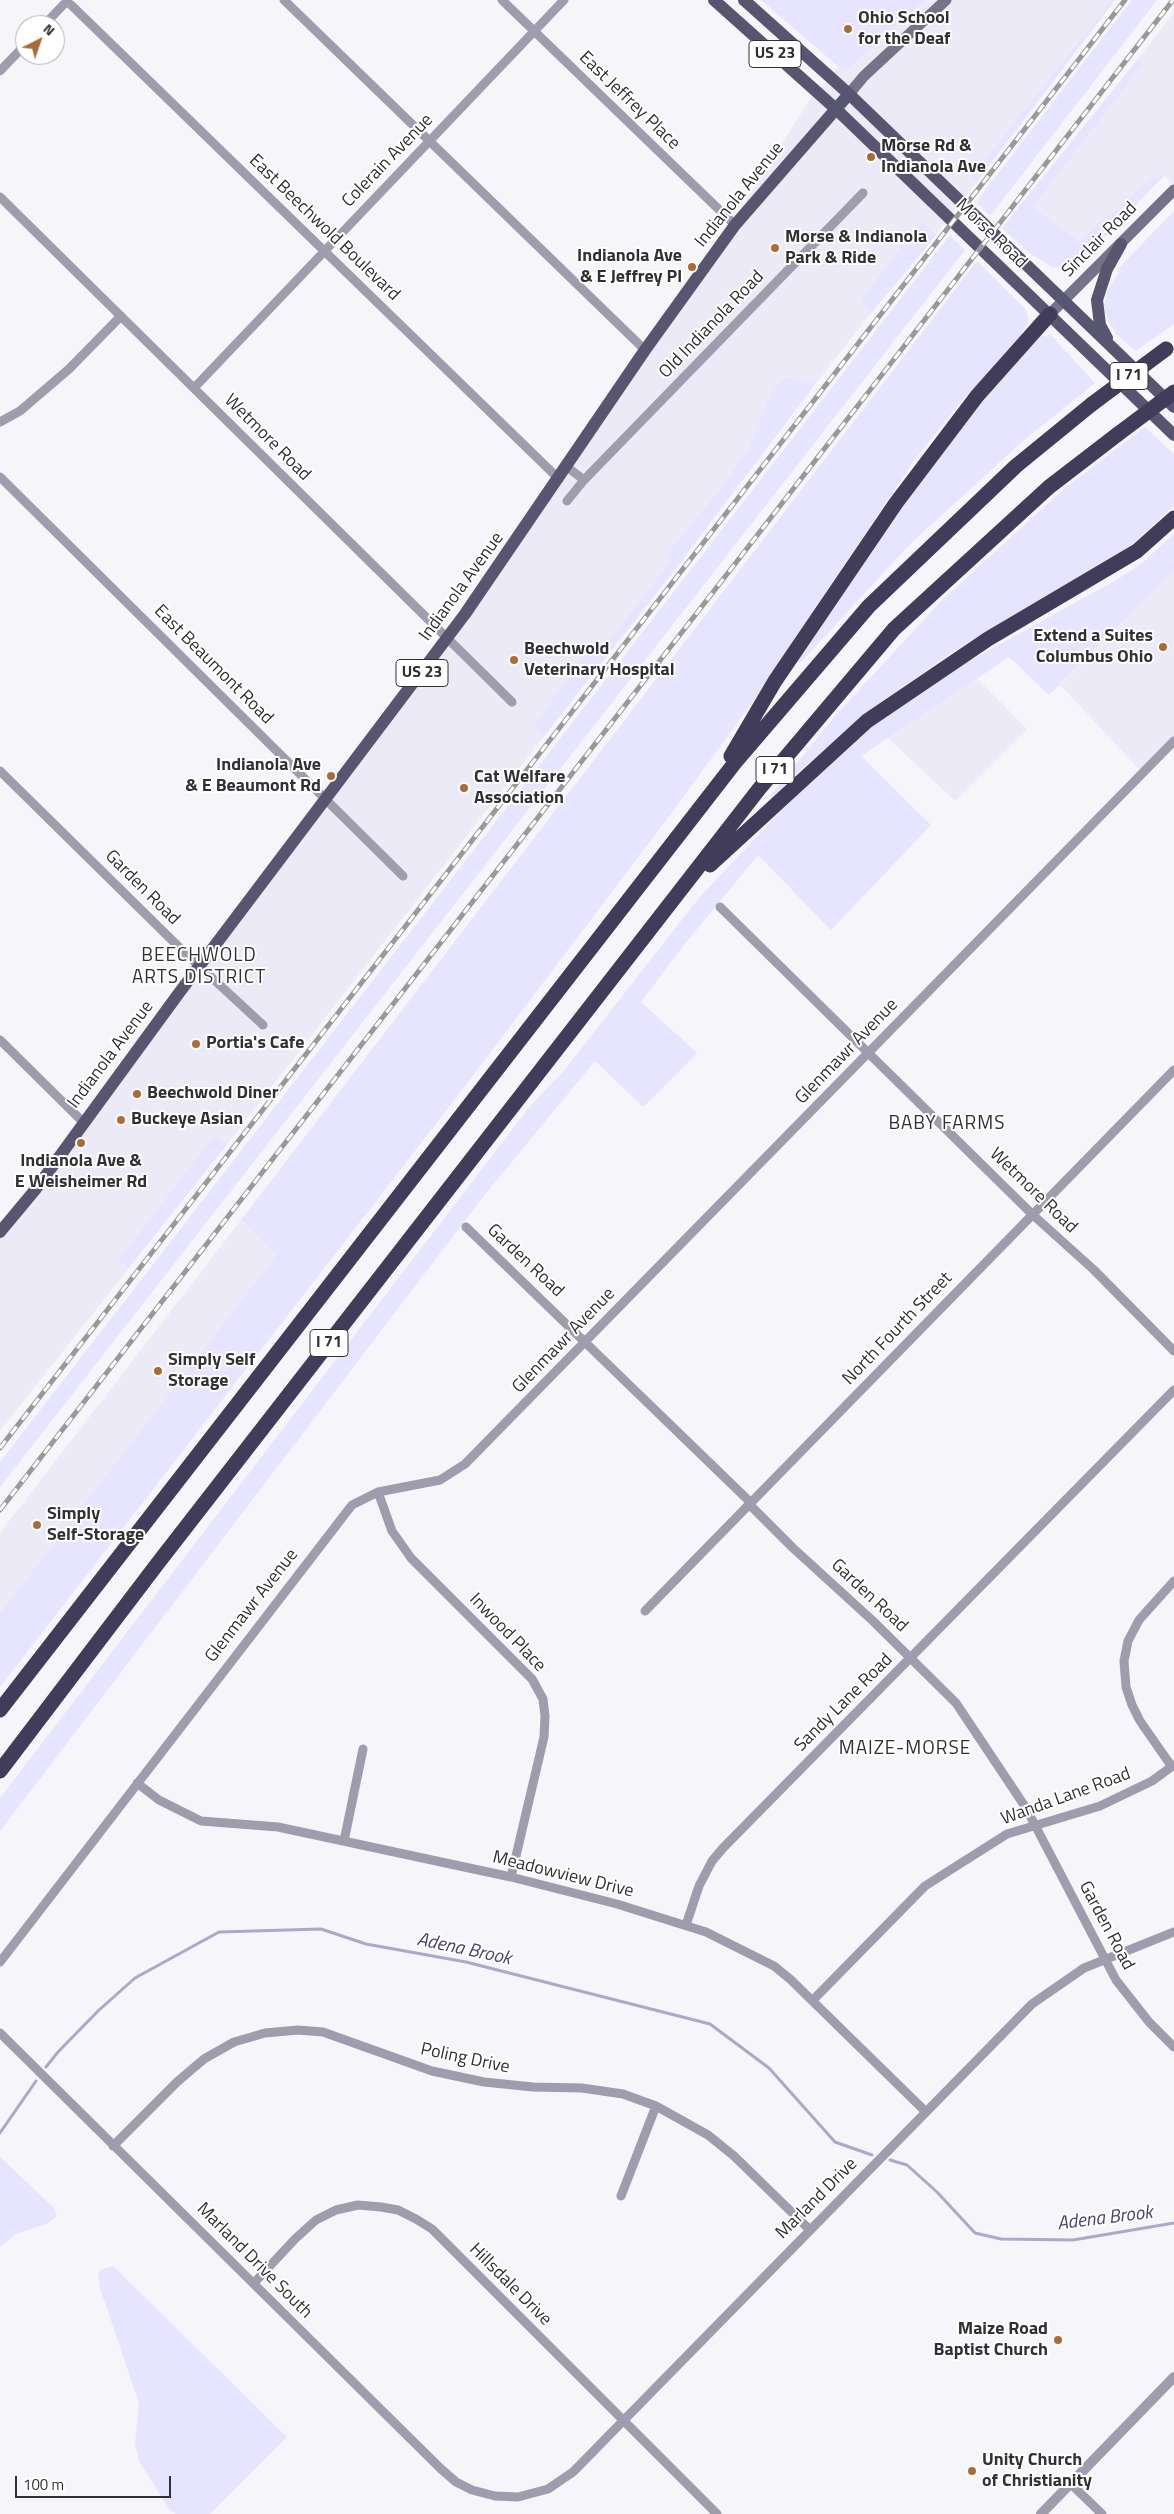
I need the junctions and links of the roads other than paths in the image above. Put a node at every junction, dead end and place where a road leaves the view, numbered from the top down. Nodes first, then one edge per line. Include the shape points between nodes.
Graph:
1 (67, 0) edge
2 (284, 0) edge
3 (502, 0) edge
4 (564, 0) edge
5 (714, 0) edge
6 (744, 0) edge
7 (946, 0) edge
8 (53, 15) edge
9 (534, 31) junction
10 (15, 55) edge
11 (0, 71) edge
12 (849, 94) junction
13 (836, 108) junction
14 (429, 141) junction
15 (1174, 190) edge
16 (863, 193) dead end
17 (0, 197) edge
18 (735, 225) junction
19 (1121, 244) junction
20 (325, 251) junction
21 (1063, 300) junction
22 (1050, 314) junction
23 (121, 316) junction
24 (1171, 345) edge
25 (645, 350) junction
26 (1115, 351) junction
27 (194, 388) junction
28 (1174, 392) edge
29 (1174, 407) edge
30 (0, 422) edge
31 (1174, 435) edge
32 (567, 467) junction
33 (0, 476) edge
34 (559, 479) junction
35 (584, 480) junction
36 (568, 501) dead end
37 (1172, 521) edge
38 (447, 638) junction
39 (512, 702) dead end
40 (1174, 741) edge
41 (0, 771) edge
42 (326, 799) junction
43 (704, 803) junction
44 (403, 876) dead end
45 (720, 907) dead end
46 (660, 916) junction
47 (199, 966) junction
48 (263, 1025) dead end
49 (0, 1040) edge
50 (868, 1052) junction
51 (1174, 1070) edge
52 (83, 1122) junction
53 (1033, 1215) junction
54 (466, 1227) dead end
55 (0, 1232) edge
56 (586, 1341) junction
57 (1174, 1351) edge
58 (1174, 1390) edge
59 (378, 1492) junction
60 (749, 1502) junction
61 (1174, 1581) edge
62 (645, 1611) dead end
63 (911, 1658) junction
64 (0, 1710) edge
65 (363, 1748) dead end
66 (1173, 1766) edge
67 (0, 1771) edge
68 (137, 1783) junction
69 (1035, 1826) junction
70 (344, 1841) junction
71 (511, 1877) junction
72 (686, 1925) junction
73 (1174, 1932) edge
74 (1105, 1960) junction
75 (0, 1962) edge
76 (813, 2000) junction
77 (0, 2034) edge
78 (1174, 2047) edge
79 (656, 2106) junction
80 (926, 2112) junction
81 (113, 2146) junction
82 (622, 2196) dead end
83 (810, 2230) junction
84 (254, 2283) junction
85 (1174, 2377) edge
86 (622, 2421) junction
87 (1071, 2484) junction
88 (494, 2496) joint
89 (717, 2514) edge
90 (1041, 2514) edge
91 (1102, 2514) edge

1 - 8 street
1 - 20 street, East Beechwold Boulevard
2 - 14 street
3 - 9 street, East Jeffrey Place
4 - 9 street, Colerain Avenue
5 - 13 main road, Morse Road / US 23
6 - 12 main road, Morse Road / US 23
7 - 12 main road, Indianola Avenue
9 - 14 street, Colerain Avenue
9 - 18 street, East Jeffrey Place
10 - 11 street
12 - 13 main road, Indianola Avenue / US 23
12 - 21 main road, Morse Road
13 - 18 main road, Indianola Avenue / US 23
13 - 22 main road, Morse Road
14 - 20 street, Colerain Avenue
14 - 25 street
15 - 19 main road, Sinclair Road
16 - 35 street, Old Indianola Road
17 - 23 street, Wetmore Road
18 - 25 main road, Indianola Avenue / US 23
19 - 21 main road, Sinclair Road
19 - 26 main road via 1107,269 1097,300 1100,325
20 - 27 street, Colerain Avenue
20 - 34 street, East Beechwold Boulevard
21 - 22 main road, Sinclair Road
21 - 26 main road, Morse Road
22 - 31 main road, Morse Road
22 - 43 highway via 978,396 896,502 775,681
23 - 27 street, Wetmore Road
23 - 30 street via 69,369 20,411
24 - 43 highway, I 71, bridge via 1016,466 869,606
25 - 32 main road, Indianola Avenue / US 23
26 - 29 main road, Morse Road
27 - 38 street, Wetmore Road
28 - 46 highway, I 71, bridge via 1049,487 894,629 759,789
32 - 34 main road, Indianola Avenue / US 23
32 - 35 street
33 - 42 street, East Beaumont Road
34 - 38 main road, Indianola Avenue / US 23
35 - 36 street, Old Indianola Road
37 - 46 highway via 1137,551 988,639 867,720 733,842
38 - 39 street, Wetmore Road
38 - 42 main road, Indianola Avenue / US 23
40 - 50 street, Glenmawr Avenue
41 - 47 street, Garden Road
42 - 44 street, East Beaumont Road
42 - 47 main road, Indianola Avenue / US 23
43 - 64 highway, I 71
45 - 50 street, Wetmore Road
46 - 67 highway, I 71
47 - 48 street, Garden Road
47 - 52 main road, Indianola Avenue / US 23
49 - 52 street
50 - 53 street, Wetmore Road
50 - 56 street, Glenmawr Avenue
51 - 53 street, North Fourth Street
52 - 55 main road, Indianola Avenue / US 23 via 35,1190
53 - 57 street, Wetmore Road via 1094,1270
53 - 60 street, North Fourth Street
54 - 56 street, Garden Road
56 - 59 street, Glenmawr Avenue via 465,1464 440,1480
56 - 60 street, Garden Road
58 - 63 street, Sandy Lane Road
59 - 68 street, Glenmawr Avenue via 352,1505
59 - 71 street, Inwood Place via 392,1532 411,1558 532,1679 543,1699 544,1737
60 - 62 street, North Fourth Street
60 - 63 street, Garden Road via 793,1548
61 - 66 street via 1139,1620 1128,1641 1124,1661 1126,1687 1132,1705
63 - 69 street, Garden Road via 956,1703
63 - 72 street, Sandy Lane Road via 712,1861 698,1886
65 - 70 street
66 - 69 street, Wanda Lane Road via 1152,1781 1100,1806
68 - 70 street, Meadowview Drive via 159,1800 200,1821 278,1827
68 - 75 street, Glenmawr Avenue
69 - 74 street, Garden Road
69 - 76 street, Wanda Lane Road via 1007,1834 925,1886
70 - 71 street, Meadowview Drive
71 - 72 street, Meadowview Drive
72 - 76 street, Meadowview Drive via 774,1966
73 - 74 street, Marland Drive
74 - 78 street, Garden Road via 1138,2008
74 - 80 street, Marland Drive via 1084,1968 1032,2004
76 - 80 street, Meadowview Drive
77 - 81 street, Marland Drive South
79 - 81 street, Poling Drive via 623,2094 599,2090 484,2082 432,2071 322,2032 298,2030 234,2042 204,2059
79 - 82 street
79 - 83 street, Poling Drive via 708,2134
80 - 83 street, Marland Drive
81 - 84 street, Marland Drive South
83 - 86 street, Marland Drive
84 - 86 street, Hillsdale Drive via 316,2220 358,2204 398,2210 432,2229
84 - 88 street, Marland Drive South via 440,2468 456,2482
85 - 87 street
86 - 88 street, Marland Drive via 573,2472 548,2489 518,2497
86 - 89 street, Hillsdale Drive
87 - 90 street
87 - 91 street

